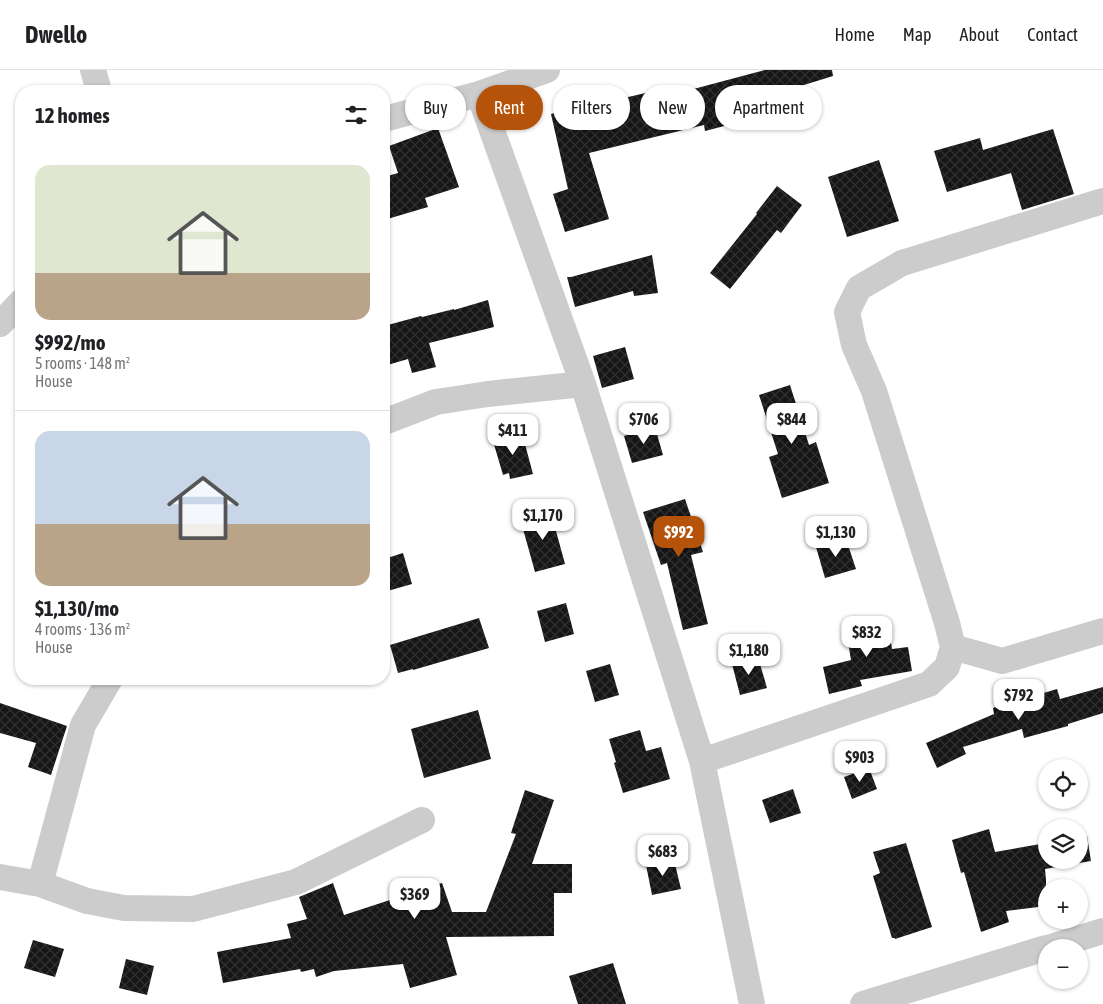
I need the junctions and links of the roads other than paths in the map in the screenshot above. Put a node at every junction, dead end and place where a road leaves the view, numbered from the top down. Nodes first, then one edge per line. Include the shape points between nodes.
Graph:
1 (93, 70) edge
2 (547, 70) edge
3 (97, 85) edge
4 (504, 85) edge
5 (476, 95) edge
6 (390, 118) edge
7 (492, 130) edge
8 (1103, 201) edge
9 (15, 308) edge
10 (0, 324) edge
11 (583, 384) junction
12 (390, 420) edge
13 (1103, 632) edge
14 (953, 647) junction
15 (106, 685) edge
16 (702, 761) junction
17 (422, 820) dead end
18 (0, 877) edge
19 (40, 884) junction
20 (1103, 931) edge
21 (1077, 939) edge
22 (1038, 951) edge
23 (922, 996) edge
24 (752, 1004) edge
25 (863, 1004) edge

1 - 3 street
2 - 4 street
5 - 6 street
7 - 11 street
8 - 14 street via 902,263 859,288 847,312 854,345 874,391
9 - 10 street
11 - 12 street via 436,402
11 - 16 street
13 - 14 street via 1002,661
14 - 16 street via 947,667 929,684
15 - 19 street via 83,725
16 - 24 street
17 - 19 street via 296,882 193,908 124,908 87,901
18 - 19 street
20 - 21 street
22 - 23 street
23 - 25 street

